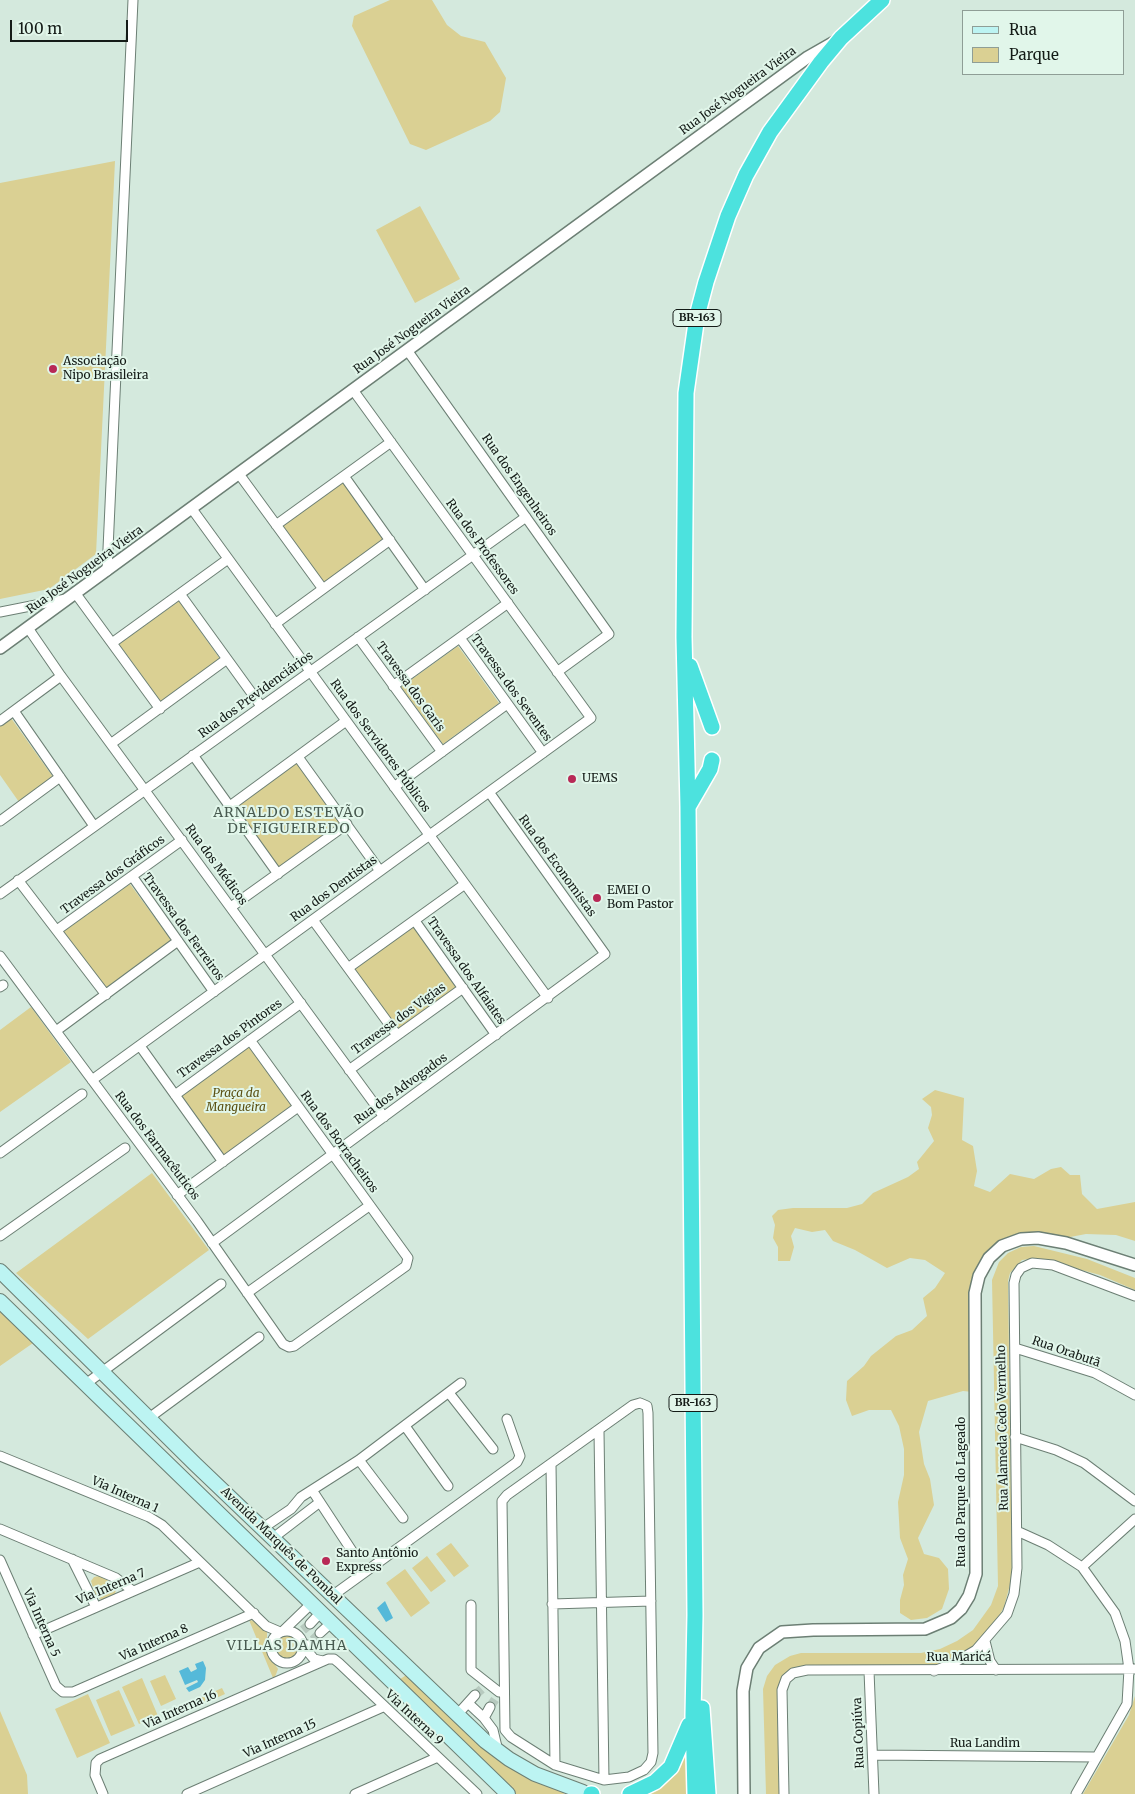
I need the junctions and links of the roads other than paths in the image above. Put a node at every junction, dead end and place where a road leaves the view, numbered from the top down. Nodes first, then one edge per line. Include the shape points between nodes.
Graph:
1 (133, 0) edge
2 (882, 0) edge
3 (841, 38) junction
4 (407, 350) junction
5 (353, 390) junction
6 (391, 442) junction
7 (239, 474) junction
8 (344, 476) junction
9 (192, 510) junction
10 (526, 517) junction
11 (276, 525) junction
12 (390, 540) junction
13 (473, 555) junction
14 (228, 559) junction
15 (107, 571) junction
16 (323, 590) junction
17 (425, 590) junction
18 (180, 594) junction
19 (73, 596) junction
20 (508, 603) junction
21 (0, 612) edge
22 (276, 624) junction
23 (28, 628) junction
24 (358, 637) junction
25 (684, 637) junction
26 (460, 638) junction
27 (112, 643) junction
28 (0, 648) edge
29 (227, 659) junction
30 (310, 672) junction
31 (557, 672) junction
32 (61, 676) junction
33 (393, 686) junction
34 (508, 704) junction
35 (261, 706) junction
36 (160, 709) junction
37 (14, 711) junction
38 (591, 718) joint
39 (0, 721) edge
40 (346, 722) junction
41 (712, 727) dead end
42 (112, 743) junction
43 (442, 752) junction
44 (542, 753) junction
45 (193, 755) junction
46 (298, 756) junction
47 (712, 760) dead end
48 (60, 777) junction
49 (394, 787) junction
50 (146, 789) junction
51 (489, 792) junction
52 (230, 806) junction
53 (688, 807) junction
54 (0, 821) edge
55 (347, 824) junction
56 (94, 826) junction
57 (429, 835) junction
58 (182, 840) junction
59 (380, 871) junction
60 (278, 874) junction
61 (132, 876) junction
62 (18, 880) junction
63 (465, 884) junction
64 (0, 894) edge
65 (231, 907) junction
66 (313, 920) junction
67 (415, 920) junction
68 (57, 930) junction
69 (178, 941) junction
70 (266, 954) junction
71 (604, 954) joint
72 (0, 956) edge
73 (348, 968) junction
74 (463, 988) junction
75 (214, 992) junction
76 (106, 995) junction
77 (548, 998) junction
78 (301, 1003) junction
79 (56, 1031) junction
80 (397, 1035) junction
81 (496, 1035) junction
82 (250, 1040) junction
83 (140, 1046) junction
84 (349, 1070) junction
85 (92, 1080) junction
86 (82, 1094) dead end
87 (175, 1095) junction
88 (298, 1107) junction
89 (384, 1117) junction
90 (125, 1148) dead end
91 (0, 1153) edge
92 (332, 1154) junction
93 (223, 1162) junction
94 (177, 1195) junction
95 (369, 1206) junction
96 (0, 1236) edge
97 (212, 1243) junction
98 (1135, 1265) edge
99 (0, 1271) edge
100 (221, 1284) dead end
101 (247, 1293) junction
102 (1135, 1296) edge
103 (0, 1301) edge
104 (259, 1337) dead end
105 (294, 1346) joint
106 (1015, 1348) junction
107 (102, 1371) junction
108 (87, 1383) junction
109 (461, 1383) dead end
110 (450, 1393) junction
111 (1135, 1395) edge
112 (150, 1418) junction
113 (508, 1419) dead end
114 (405, 1426) junction
115 (599, 1431) junction
116 (1015, 1437) junction
117 (493, 1449) dead end
118 (0, 1456) edge
119 (359, 1460) junction
120 (195, 1464) junction
121 (551, 1464) junction
122 (181, 1478) junction
123 (448, 1486) dead end
124 (312, 1490) junction
125 (1135, 1501) edge
126 (320, 1502) junction
127 (244, 1510) junction
128 (402, 1518) dead end
129 (1135, 1519) edge
130 (229, 1524) junction
131 (2, 1531) edge
132 (1017, 1531) junction
133 (268, 1533) junction
134 (352, 1551) dead end
135 (72, 1559) junction
136 (0, 1560) edge
137 (200, 1562) junction
138 (1082, 1567) junction
139 (94, 1568) junction
140 (88, 1591) junction
141 (133, 1592) junction
142 (332, 1596) junction
143 (651, 1601) junction
144 (601, 1602) junction
145 (552, 1604) junction
146 (471, 1605) dead end
147 (96, 1607) junction
148 (317, 1607) junction
149 (254, 1612) junction
150 (695, 1615) junction
151 (332, 1622) junction
152 (266, 1626) junction
153 (303, 1629) junction
154 (282, 1632) junction
155 (320, 1634) tunnel mouth
156 (33, 1635) junction
157 (985, 1641) junction
158 (272, 1642) junction
159 (306, 1648) junction
160 (334, 1659) joint
161 (323, 1661) junction
162 (282, 1662) junction
163 (308, 1668) junction
164 (408, 1669) junction
165 (1132, 1669) edge
166 (996, 1670) junction
167 (870, 1671) junction
168 (934, 1671) junction
169 (291, 1675) junction
170 (388, 1677) junction
171 (275, 1682) junction
172 (504, 1684) junction
173 (484, 1687) dead end
174 (63, 1692) joint
175 (497, 1695) junction
176 (475, 1696) tunnel mouth
177 (468, 1703) junction
178 (383, 1707) junction
179 (490, 1707) tunnel mouth
180 (458, 1715) junction
181 (692, 1716) junction
182 (484, 1718) junction
183 (498, 1751) junction
184 (873, 1755) junction
185 (438, 1757) junction
186 (1096, 1757) junction
187 (554, 1766) junction
188 (604, 1780) junction
189 (103, 1794) edge
190 (187, 1794) edge
191 (355, 1794) edge
192 (478, 1794) edge
193 (508, 1794) edge
194 (586, 1794) edge
195 (630, 1794) edge
196 (695, 1794) edge
197 (708, 1794) edge
198 (744, 1794) edge
199 (784, 1794) edge
200 (874, 1794) edge
201 (1076, 1794) edge

1 - 15 street
2 - 3 highway, BR-163
3 - 4 street, Rua José Nogueira Vieira via 808,57
3 - 25 highway, BR-163 via 798,91 751,167 728,216 697,316 686,394
4 - 5 street, Rua José Nogueira Vieira
4 - 10 street, Rua dos Engenheiros
5 - 6 street, Rua dos Professores
5 - 7 street, Rua José Nogueira Vieira
6 - 8 street
6 - 13 street, Rua dos Professores
7 - 9 street, Rua José Nogueira Vieira
7 - 11 street
8 - 11 street
8 - 12 street
9 - 14 street, Rua dos Servidores Públicos
9 - 15 street, Rua José Nogueira Vieira
10 - 13 street, Rua dos Previdenciários
10 - 31 street, Rua dos Engenheiros via 609,634
11 - 16 street
12 - 16 street
12 - 17 street
13 - 17 street, Rua dos Previdenciários
13 - 20 street, Rua dos Professores
14 - 18 street
14 - 22 street, Rua dos Servidores Públicos
15 - 19 street, Rua José Nogueira Vieira
16 - 22 street
17 - 24 street, Rua dos Previdenciários
18 - 27 street
18 - 29 street
19 - 21 street
19 - 23 street, Rua José Nogueira Vieira
19 - 27 street
20 - 26 street
20 - 31 street, Rua dos Professores
22 - 30 street, Rua dos Servidores Públicos
23 - 28 street, Rua José Nogueira Vieira
23 - 32 street, Rua dos Médicos
24 - 30 street, Rua dos Previdenciários
24 - 33 street, Travessa dos Garis
25 - 41 highway via 692,676
25 - 53 highway, BR-163
26 - 33 street
26 - 34 street, Travessa dos Seventes
27 - 36 street
29 - 35 street
29 - 36 street
30 - 35 street, Rua dos Previdenciários
30 - 40 street, Rua dos Servidores Públicos
31 - 38 street, Rua dos Professores
32 - 37 street
32 - 42 street, Rua dos Médicos
33 - 43 street, Travessa dos Garis
34 - 43 street
34 - 44 street, Travessa dos Seventes
35 - 45 street, Rua dos Previdenciários
36 - 42 street
37 - 39 street
37 - 48 street
38 - 44 street, Rua dos Dentistas
40 - 46 street
40 - 49 street, Rua dos Servidores Públicos
42 - 50 street, Rua dos Médicos
43 - 49 street
44 - 51 street, Rua dos Dentistas
45 - 50 street, Rua dos Previdenciários
45 - 52 street
46 - 52 street
46 - 55 street
47 - 53 highway
48 - 54 street
48 - 56 street
49 - 57 street, Rua dos Servidores Públicos
50 - 56 street, Rua dos Previdenciários
50 - 58 street, Rua dos Médicos
51 - 57 street, Rua dos Dentistas
51 - 71 street, Rua dos Economistas
52 - 60 street
53 - 150 highway, BR-163
55 - 59 street
55 - 60 street
56 - 62 street, Rua dos Previdenciários
57 - 59 street, Rua dos Dentistas
57 - 63 street, Rua dos Servidores Públicos
58 - 61 street, Travessa dos Gráficos
58 - 65 street, Rua dos Médicos
59 - 66 street, Rua dos Dentistas
60 - 65 street
61 - 68 street, Travessa dos Gráficos
61 - 69 street, Travessa dos Ferreiros
62 - 64 street, Rua dos Previdenciários
62 - 68 street
63 - 67 street
63 - 77 street, Rua dos Servidores Públicos
65 - 70 street, Rua dos Médicos
66 - 70 street, Rua dos Dentistas
66 - 73 street
67 - 73 street
67 - 74 street, Travessa dos Alfaiates
68 - 76 street
69 - 75 street, Travessa dos Ferreiros
69 - 76 street
70 - 75 street, Rua dos Dentistas
70 - 78 street, Rua dos Médicos
71 - 77 street, Rua dos Advogados
72 - 79 street, Rua dos Farmacêuticos
73 - 80 street
74 - 80 street, Travessa dos Vigias
74 - 81 street, Travessa dos Alfaiates
75 - 83 street, Rua dos Dentistas
76 - 79 street
77 - 81 street, Rua dos Advogados
78 - 82 street, Travessa dos Pintores
78 - 84 street, Rua dos Médicos
79 - 85 street, Rua dos Farmacêuticos
80 - 84 street, Travessa dos Vigias
81 - 89 street, Rua dos Advogados
82 - 87 street, Travessa dos Pintores
82 - 88 street, Rua dos Borracheiros
83 - 85 street, Rua dos Dentistas
83 - 87 street
84 - 89 street, Rua dos Médicos
85 - 94 street, Rua dos Farmacêuticos
86 - 91 street
87 - 93 street
88 - 92 street, Rua dos Borracheiros
88 - 93 street
89 - 92 street, Rua dos Advogados
90 - 96 street
92 - 95 street, Rua dos Borracheiros
92 - 97 street, Rua dos Advogados
93 - 94 street
94 - 97 street, Rua dos Farmacêuticos
95 - 101 street
95 - 105 street, Rua dos Borracheiros via 408,1258 406,1266
97 - 101 street, Rua dos Farmacêuticos
98 - 198 street, Rua do Parque do Lageado via 1038,1238 1021,1239 1002,1246 989,1258 979,1276 975,1293 976,1574 969,1596 951,1618 925,1629 782,1632 759,1648 747,1668 743,1690
99 - 107 main road, Avenida Marquês de Pombal
100 - 107 street
101 - 105 street, Rua dos Farmacêuticos via 283,1344
102 - 106 street, Rua Alameda Cedo Vermelho via 1053,1265 1032,1263 1021,1268 1014,1283
103 - 108 main road, Avenida Marquês de Pombal
104 - 112 street
106 - 111 street, Rua Orabutã via 1095,1373
106 - 116 street, Rua Alameda Cedo Vermelho
107 - 108 street
107 - 112 main road, Avenida Marquês de Pombal
108 - 122 main road, Avenida Marquês de Pombal
109 - 110 street
110 - 114 street
110 - 117 street
112 - 120 main road, Avenida Marquês de Pombal
113 - 142 street via 520,1456 517,1462
114 - 119 street
114 - 123 street
115 - 121 street
115 - 143 street via 633,1406 640,1403 647,1406
115 - 144 street
116 - 125 street via 1084,1463
116 - 132 street, Rua Alameda Cedo Vermelho
118 - 137 street, Via Interna 1 via 149,1518 162,1525
119 - 124 street
119 - 128 street
120 - 122 main road
120 - 127 main road, Avenida Marquês de Pombal
121 - 145 street
121 - 172 street via 502,1501
122 - 130 main road, Avenida Marquês de Pombal
124 - 126 street
124 - 133 street via 301,1497
126 - 133 street
126 - 134 street
127 - 130 main road
127 - 133 main road, Avenida Marquês de Pombal
129 - 138 street
130 - 148 main road, Avenida Marquês de Pombal
131 - 135 street
132 - 138 street via 1048,1545
132 - 157 street, Rua Alameda Cedo Vermelho via 1014,1594 1007,1614
133 - 142 main road, Avenida Marquês de Pombal
135 - 139 street
135 - 140 street
136 - 156 street, Via Interna 5
137 - 141 street, Via Interna 7
137 - 149 street, Via Interna 1
138 - 165 street via 1115,1613
139 - 140 street via 88,1578
139 - 141 street via 116,1578
140 - 147 street
141 - 147 street, Via Interna 7
142 - 164 main road, Avenida Marquês de Pombal
143 - 144 street
143 - 188 street via 651,1762 644,1770 629,1777
144 - 145 street
144 - 188 street
145 - 187 street
146 - 175 street via 471,1670
147 - 156 street, Via Interna 7
148 - 151 main road, Avenida Marquês de Pombal
148 - 153 street
148 - 154 street
149 - 152 street, Via Interna 1
149 - 174 street, Via Interna 8 via 73,1692
150 - 181 highway, BR-163
150 - 197 highway, BR-163
151 - 155 street
151 - 170 main road, Avenida Marquês de Pombal
152 - 154 street
152 - 158 street
153 - 154 street
153 - 159 street
154 - 158 street
156 - 174 street, Via Interna 5 via 56,1686
157 - 166 street via 988,1656
157 - 168 street, Rua Alameda Cedo Vermelho via 954,1664
158 - 162 street via 272,1652
159 - 161 street via 314,1658
159 - 162 street via 294,1661
159 - 163 street
160 - 161 street, Via Interna 16
160 - 178 street, Via Interna 9
161 - 163 street, Via Interna 16
162 - 169 street
162 - 171 street
163 - 169 street, Via Interna 16
164 - 170 main road via 400,1676
164 - 180 main road, Avenida Marquês de Pombal
165 - 166 street, Rua Maricá
165 - 186 street via 1127,1704
166 - 168 street, Rua Maricá
167 - 168 street, Rua Maricá
167 - 184 street, Rua Copiúva
167 - 199 street, Rua Maricá via 807,1670 786,1679 782,1690
169 - 171 street, Via Interna 16
170 - 193 main road, Avenida Marquês de Pombal
171 - 189 street, Via Interna 16 via 106,1756 96,1763 95,1774
172 - 175 street
172 - 187 street via 505,1730 510,1738
173 - 175 street
176 - 177 street
177 - 180 street
177 - 182 street
178 - 185 street, Via Interna 9
178 - 190 street, Via Interna 15
179 - 182 street
180 - 183 main road, Avenida Marquês de Pombal
181 - 195 highway via 671,1767 655,1782
181 - 196 highway, BR-163
182 - 183 street via 493,1730
183 - 194 main road, Avenida Marquês de Pombal via 535,1774
184 - 186 street, Rua Landim
184 - 200 street, Rua Copiúva
185 - 191 street
185 - 192 street, Via Interna 9
186 - 201 street
187 - 188 street

